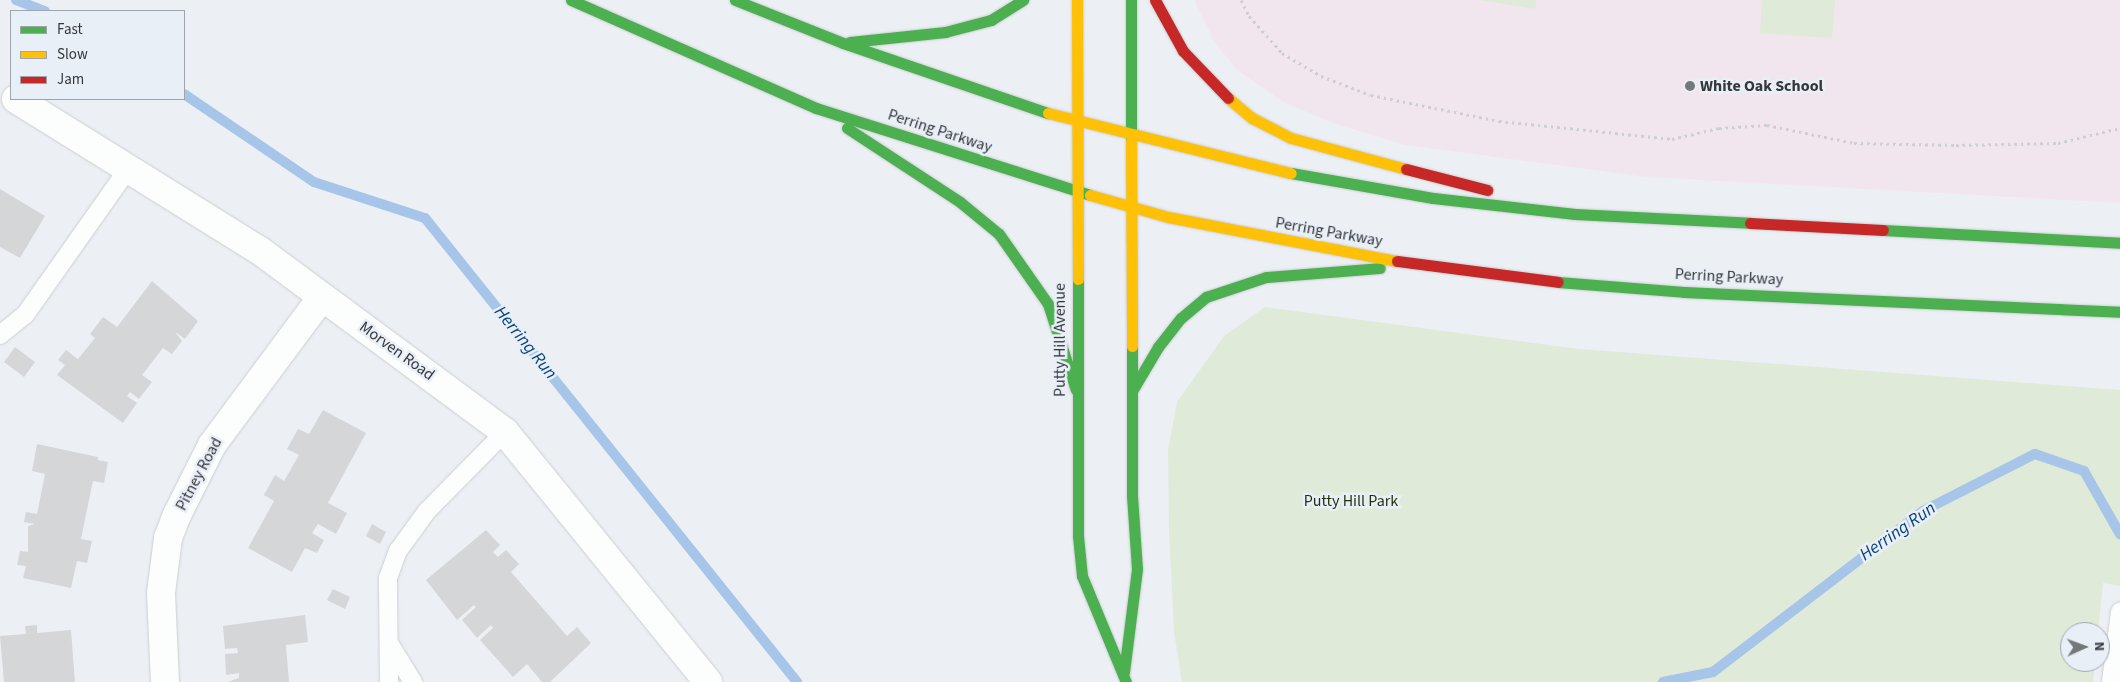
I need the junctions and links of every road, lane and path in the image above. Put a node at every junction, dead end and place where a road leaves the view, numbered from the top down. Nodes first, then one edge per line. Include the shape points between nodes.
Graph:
1 (571, 0) edge
2 (735, 0) edge
3 (1023, 0) edge
4 (1077, 0) edge
5 (1132, 0) edge
6 (1155, 0) edge
7 (1241, 0) edge
8 (843, 43) junction
9 (18, 100) edge
10 (816, 108) junction
11 (1077, 123) junction
12 (2120, 128) edge
13 (1132, 139) junction
14 (128, 169) junction
15 (1077, 192) junction
16 (1132, 207) junction
17 (1576, 214) junction
18 (2120, 243) edge
19 (1418, 265) junction
20 (322, 297) junction
21 (2120, 312) edge
22 (0, 335) edge
23 (1076, 390) junction
24 (1132, 391) junction
25 (505, 432) junction
26 (2120, 612) edge
27 (389, 642) junction
28 (1125, 677) edge
29 (166, 682) edge
30 (389, 682) edge
31 (413, 682) edge
32 (708, 682) edge
33 (2111, 682) edge

1 - 10 main road, Perring Parkway
2 - 8 main road
3 - 8 main road via 991,20 945,32
4 - 11 main road, Putty Hill Avenue
5 - 13 main road, Putty Hill Avenue
6 - 17 main road via 1183,51 1214,86 1252,118 1291,138
7 - 12 path via 1249,16 1282,53 1321,76 1370,95 1499,121 1672,140 1719,128 1767,125 1854,143 1956,145 2058,143
8 - 11 main road
9 - 14 street, Morven Road
10 - 15 main road, Perring Parkway
10 - 23 main road via 960,202 999,234 1026,268 1048,304
11 - 13 main road
11 - 15 main road, Putty Hill Avenue
13 - 16 main road, Putty Hill Avenue
13 - 17 main road via 1278,171 1414,195
14 - 20 street, Morven Road via 259,250
14 - 22 lane via 25,314
15 - 16 main road, Perring Parkway
15 - 23 main road, Putty Hill Avenue
16 - 19 main road, Perring Parkway via 1252,235
16 - 24 main road, Putty Hill Avenue
17 - 18 main road
19 - 21 main road, Perring Parkway via 1684,292
19 - 24 main road via 1266,277 1230,286 1206,297 1181,318
20 - 25 street, Morven Road
20 - 29 street, Pitney Road via 212,445 177,515 168,538 161,593
23 - 28 main road, Putty Hill Avenue via 1076,488 1082,576
24 - 28 main road, Putty Hill Avenue via 1137,569
25 - 27 lane via 427,511 398,551 388,578
25 - 32 street, Morven Road
26 - 33 lane
27 - 30 lane
27 - 31 lane

